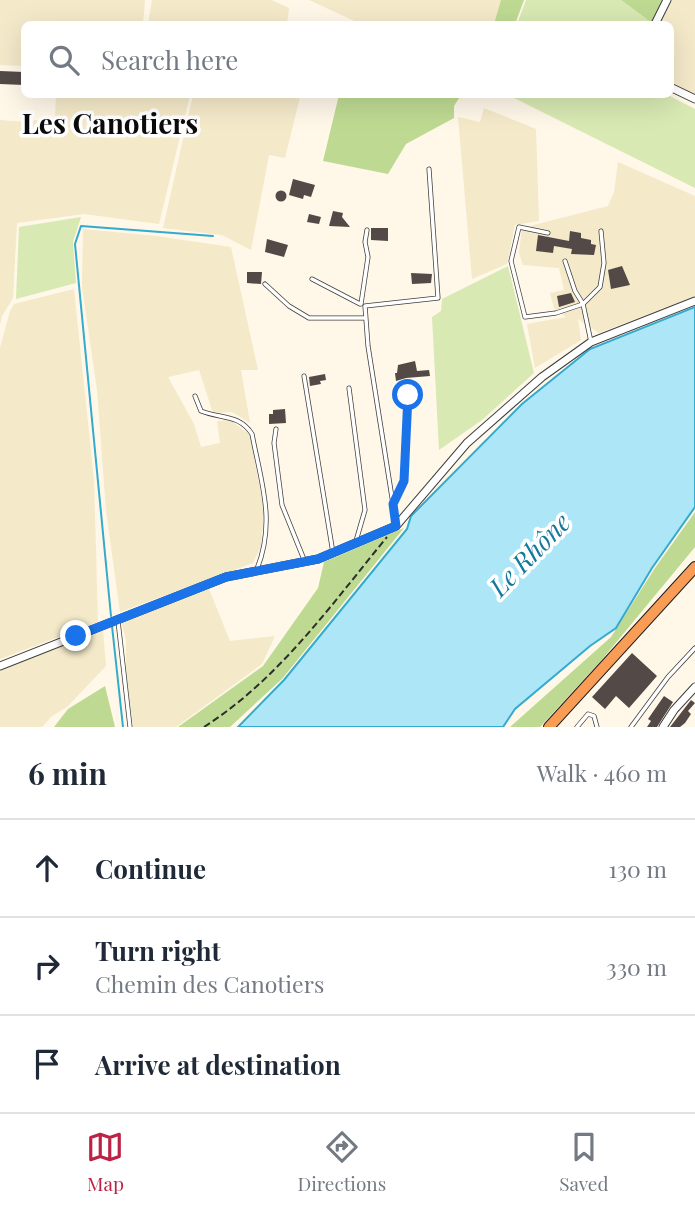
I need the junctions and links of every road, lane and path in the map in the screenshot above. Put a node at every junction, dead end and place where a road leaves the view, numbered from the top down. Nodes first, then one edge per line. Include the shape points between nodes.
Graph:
1 (667, 0) edge
2 (656, 21) edge
3 (674, 89) edge
4 (695, 99) edge
5 (429, 169) dead end
6 (367, 230) dead end
7 (601, 232) dead end
8 (548, 233) dead end
9 (565, 261) dead end
10 (312, 279) dead end
11 (265, 284) dead end
12 (695, 301) edge
13 (583, 304) junction
14 (363, 305) junction
15 (365, 318) junction
16 (591, 342) junction
17 (304, 376) dead end
18 (407, 383) dead end
19 (349, 388) dead end
20 (195, 397) dead end
21 (276, 429) dead end
22 (393, 504) junction
23 (396, 526) junction
24 (356, 543) junction
25 (333, 553) junction
26 (305, 562) junction
27 (695, 566) edge
28 (257, 569) junction
29 (117, 619) junction
30 (695, 648) edge
31 (0, 666) edge
32 (695, 687) edge
33 (130, 727) edge
34 (204, 727) edge
35 (549, 727) edge
36 (577, 727) edge
37 (597, 727) edge
38 (631, 727) edge
39 (663, 727) edge

1 - 2 street
3 - 4 street
5 - 14 lane via 438,298
6 - 14 lane
7 - 13 lane via 604,263 600,288
8 - 13 lane via 519,227 511,261 525,317
9 - 13 lane
10 - 14 lane
11 - 15 lane via 309,318
12 - 16 street
13 - 16 lane
14 - 15 lane
15 - 22 lane
16 - 23 street via 542,377 467,443
17 - 25 lane
18 - 22 lane via 404,481
19 - 24 lane via 365,510
20 - 28 lane via 201,411 232,416 252,433 268,513
21 - 26 lane via 282,505
22 - 23 lane
23 - 24 street
23 - 34 path via 281,664
24 - 25 street
25 - 26 street
26 - 28 street
27 - 35 highway
28 - 29 street
29 - 31 street
29 - 33 lane
30 - 38 lane
32 - 39 street
36 - 37 lane via 588,714 594,716

